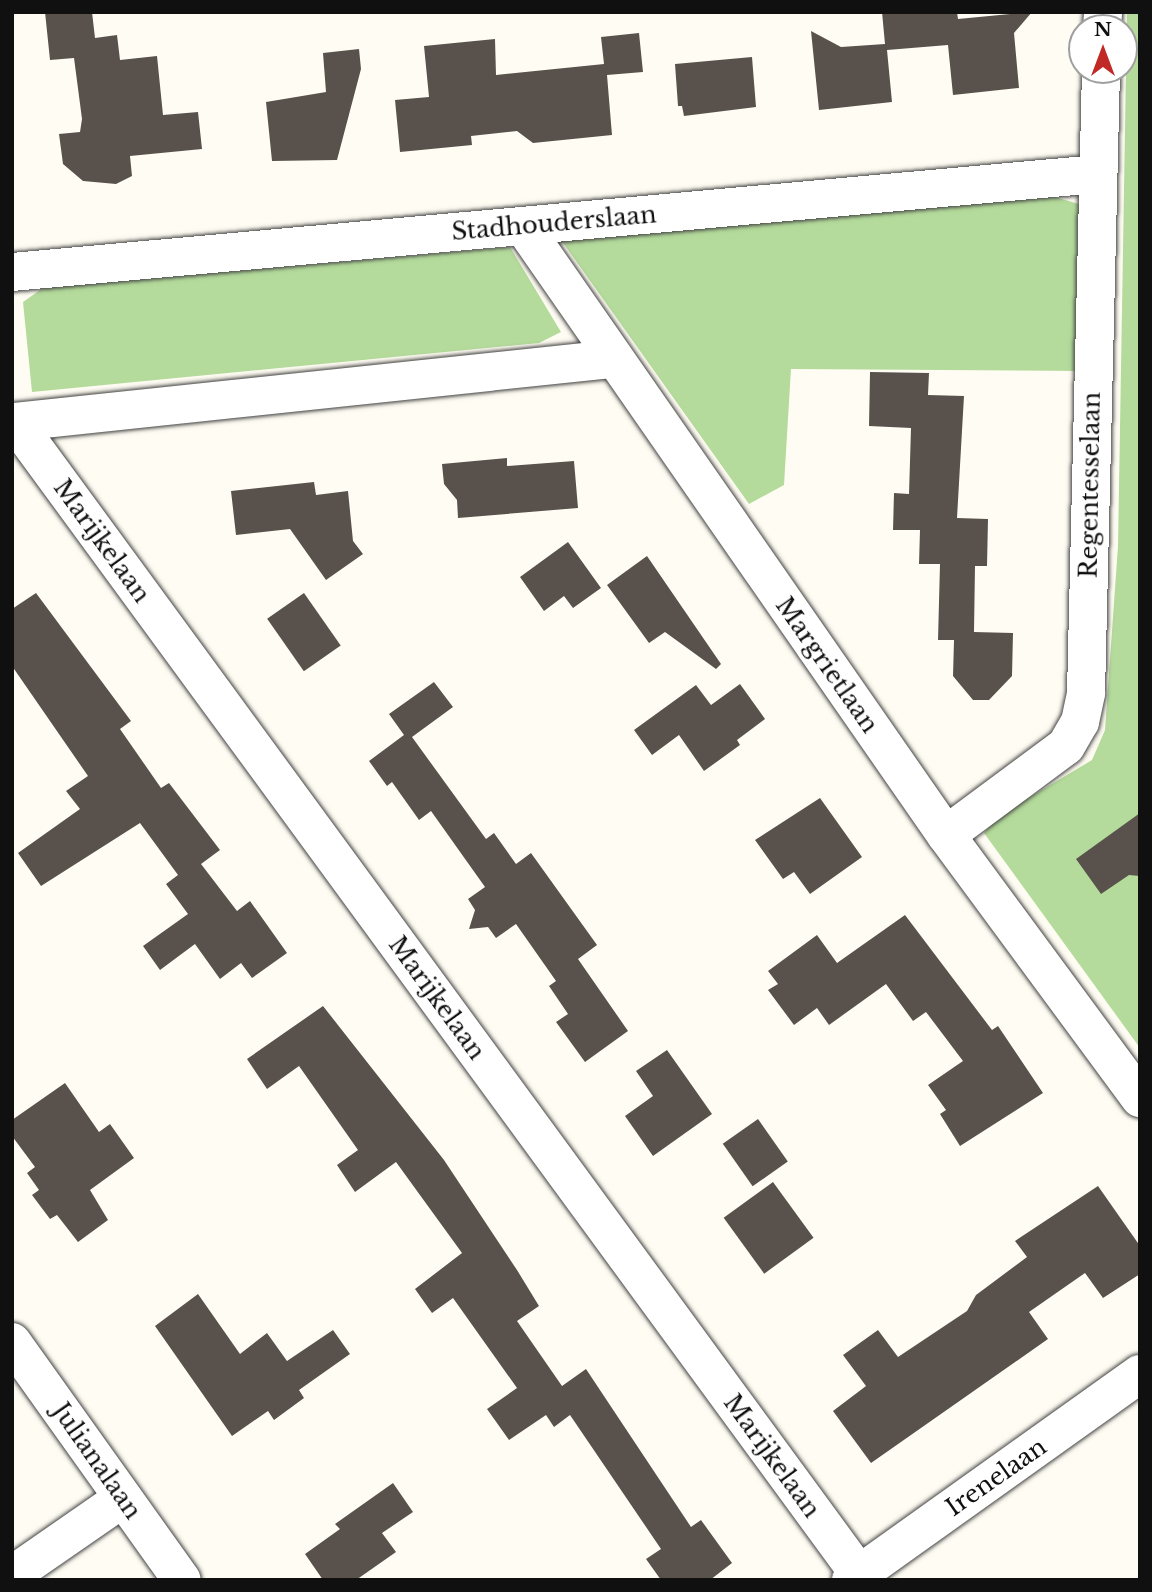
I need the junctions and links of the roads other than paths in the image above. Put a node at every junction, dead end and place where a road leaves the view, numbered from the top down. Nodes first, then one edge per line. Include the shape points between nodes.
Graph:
1 (1100, 84) edge
2 (1097, 174) junction
3 (523, 226) junction
4 (12, 272) edge
5 (611, 359) junction
6 (13, 421) edge
7 (946, 835) junction
8 (1140, 1098) edge
9 (12, 1342) edge
10 (1140, 1374) edge
11 (123, 1497) junction
12 (12, 1576) edge
13 (855, 1577) edge
14 (182, 1580) edge

1 - 2 street, Regentesselaan
2 - 3 street, Stadhouderslaan
2 - 7 street, Regentesselaan via 1082,712 1066,746
3 - 4 street, Stadhouderslaan
3 - 5 street, Margrietlaan
5 - 6 street
5 - 7 street, Margrietlaan
6 - 13 street, Marijkelaan
7 - 8 street, Margrietlaan
9 - 11 street, Julianalaan
10 - 13 street, Irenelaan
11 - 12 street
11 - 14 street, Julianalaan

